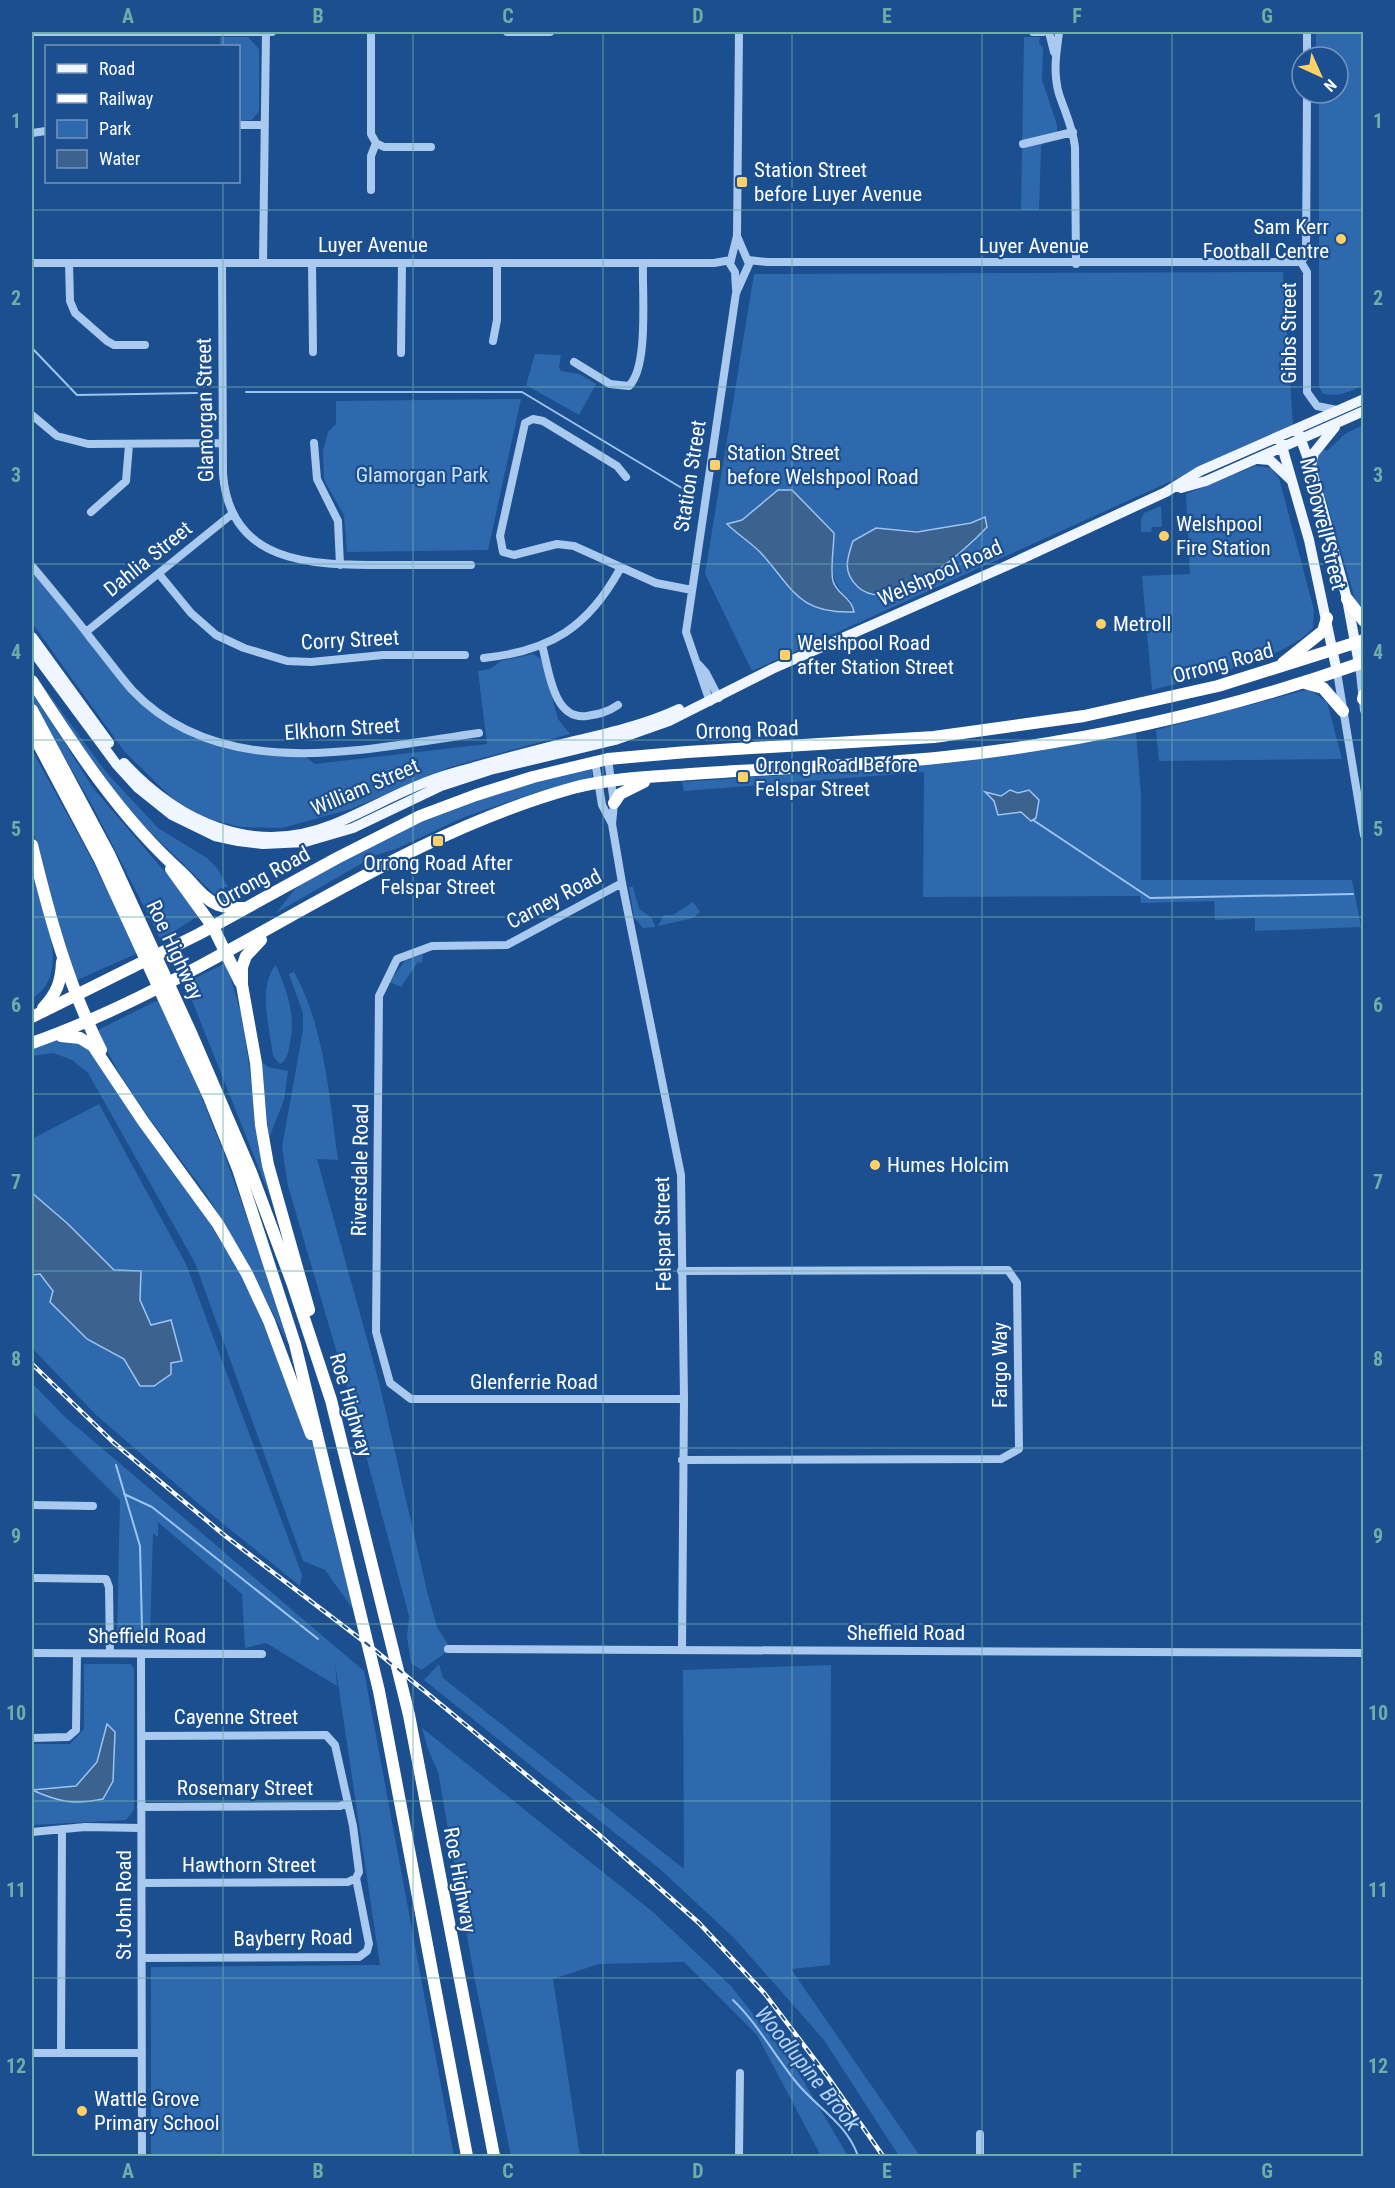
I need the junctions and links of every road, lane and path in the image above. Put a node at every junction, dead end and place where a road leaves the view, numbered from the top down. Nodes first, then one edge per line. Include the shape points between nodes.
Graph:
1 (32, 32) edge
2 (65, 32) edge
3 (184, 32) edge
4 (266, 32) edge
5 (272, 32) edge
6 (371, 32) edge
7 (507, 32) edge
8 (536, 32) edge
9 (550, 32) edge
10 (739, 32) edge
11 (1033, 32) edge
12 (1043, 32) edge
13 (1049, 32) edge
14 (1061, 32) edge
15 (1055, 58) junction
16 (1307, 105) edge
17 (240, 125) edge
18 (264, 125) junction
19 (1073, 132) junction
20 (376, 143) junction
21 (1023, 144) dead end
22 (431, 147) dead end
23 (371, 190) dead end
24 (1301, 262) junction
25 (32, 263) edge
26 (69, 263) junction
27 (222, 263) junction
28 (263, 263) junction
29 (312, 263) junction
30 (402, 263) junction
31 (497, 263) junction
32 (643, 263) junction
33 (739, 264) junction
34 (1076, 264) junction
35 (493, 341) dead end
36 (145, 345) dead end
37 (313, 352) dead end
38 (401, 353) dead end
39 (574, 363) dead end
40 (1364, 399) edge
41 (1338, 410) junction
42 (1364, 411) edge
43 (32, 415) edge
44 (1338, 423) junction
45 (1297, 429) junction
46 (1279, 436) junction
47 (1301, 440) junction
48 (221, 443) junction
49 (314, 443) dead end
50 (129, 445) junction
51 (1283, 448) junction
52 (1258, 459) junction
53 (1311, 466) junction
54 (626, 477) dead end
55 (1294, 485) junction
56 (1166, 492) junction
57 (91, 512) dead end
58 (232, 514) junction
59 (503, 552) junction
60 (496, 560) dead end
61 (471, 564) dead end
62 (340, 565) junction
63 (32, 566) edge
64 (620, 569) junction
65 (159, 574) junction
66 (692, 590) junction
67 (1347, 599) junction
68 (1327, 618) junction
69 (1364, 621) edge
70 (86, 632) junction
71 (32, 637) edge
72 (1360, 641) edge
73 (542, 645) junction
74 (32, 650) edge
75 (1334, 651) junction
76 (465, 655) dead end
77 (484, 658) dead end
78 (1361, 663) edge
79 (1275, 669) junction
80 (1337, 672) junction
81 (32, 681) edge
82 (1303, 683) junction
83 (713, 697) junction
84 (1363, 697) edge
85 (618, 705) dead end
86 (32, 710) edge
87 (1364, 710) edge
88 (1343, 711) junction
89 (32, 732) edge
90 (479, 733) dead end
91 (601, 760) junction
92 (663, 776) junction
93 (604, 781) junction
94 (614, 803) junction
95 (612, 824) junction
96 (1364, 835) edge
97 (32, 845) edge
98 (166, 860) junction
99 (621, 883) junction
100 (246, 909) junction
101 (213, 927) junction
102 (275, 927) junction
103 (153, 950) junction
104 (227, 953) junction
105 (63, 956) junction
106 (397, 959) joint
107 (242, 986) junction
108 (77, 996) junction
109 (172, 1001) junction
110 (34, 1016) edge
111 (87, 1023) junction
112 (50, 1036) junction
113 (32, 1043) edge
114 (119, 1086) junction
115 (681, 1271) junction
116 (390, 1383) joint
117 (684, 1399) junction
118 (331, 1400) junction
119 (682, 1460) junction
120 (330, 1486) junction
121 (32, 1505) edge
122 (93, 1506) dead end
123 (32, 1578) edge
124 (448, 1649) dead end
125 (682, 1650) junction
126 (32, 1653) edge
127 (77, 1653) junction
128 (110, 1653) junction
129 (1364, 1653) edge
130 (141, 1654) junction
131 (262, 1654) dead end
132 (141, 1736) junction
133 (330, 1737) joint
134 (32, 1738) edge
135 (348, 1803) junction
136 (141, 1807) junction
137 (141, 1828) junction
138 (62, 1829) junction
139 (32, 1832) edge
140 (356, 1878) junction
141 (142, 1883) junction
142 (142, 1958) junction
143 (32, 2053) edge
144 (61, 2053) junction
145 (142, 2053) junction
146 (740, 2073) dead end
147 (980, 2134) dead end
148 (142, 2157) edge
149 (467, 2157) edge
150 (494, 2157) edge
151 (739, 2157) edge
152 (980, 2157) edge

1 - 2 street
2 - 3 street
3 - 4 street
4 - 5 street
4 - 18 street
6 - 20 street via 371,134
7 - 8 street
8 - 9 street
10 - 33 street, Station Street
11 - 12 street
13 - 14 street
13 - 15 street
14 - 15 street
15 - 19 street via 1059,92
16 - 24 street, Gibbs Street via 1306,255
17 - 18 street
18 - 28 street
19 - 21 street
19 - 34 street
20 - 22 street via 384,147
20 - 23 street via 371,156
24 - 34 street, Luyer Avenue
24 - 41 street, Gibbs Street via 1306,272 1306,386 1309,398 1317,406
25 - 26 street, Luyer Avenue
26 - 27 street, Luyer Avenue
26 - 36 street via 70,301 75,313 114,345
27 - 28 street, Luyer Avenue
27 - 48 street, Glamorgan Street
28 - 29 street, Luyer Avenue
29 - 30 street, Luyer Avenue
29 - 37 street
30 - 31 street, Luyer Avenue
30 - 38 street
31 - 32 street, Luyer Avenue
31 - 35 street
32 - 33 street, Luyer Avenue
32 - 39 street via 641,343 634,381 629,386 610,384
33 - 34 street, Luyer Avenue
33 - 66 street, Station Street
40 - 41 main road, Welshpool Road
41 - 45 main road, Welshpool Road
42 - 44 main road, Welshpool Road
43 - 50 street via 68,441
44 - 47 main road, Welshpool Road
44 - 53 main road via 1314,453
45 - 46 main road, Welshpool Road
45 - 47 main road, McDowell Street
46 - 51 main road, McDowell Street
46 - 56 main road, Welshpool Road via 1200,471
47 - 51 main road, Welshpool Road
47 - 53 main road, McDowell Street
48 - 50 street
48 - 58 street, Glamorgan Street via 224,490
49 - 62 street via 317,479 338,521
50 - 57 street via 126,481
51 - 52 main road, Welshpool Road
51 - 55 main road, McDowell Street
52 - 55 main road via 1270,460
52 - 56 main road, Welshpool Road via 1206,481
53 - 67 main road, McDowell Street
54 - 59 street via 617,466 543,421 533,419 525,423 500,536
55 - 68 main road, McDowell Street
56 - 83 main road, Welshpool Road
58 - 62 street, Glamorgan Street via 250,536 280,555 297,561
58 - 65 street, Dahlia Street
59 - 60 street
59 - 64 street via 514,555 557,544 574,546
61 - 62 street, Glamorgan Street
63 - 70 street, Elkhorn Street
64 - 66 street via 656,583
64 - 73 street via 593,611 571,630
65 - 70 street, Dahlia Street
65 - 76 street, Corry Street via 216,635 287,661
66 - 83 street, Station Street via 686,632
67 - 69 highway
67 - 72 main road, McDowell Street
68 - 75 main road, McDowell Street
68 - 79 highway via 1315,639
70 - 90 street, Elkhorn Street via 143,700 189,731 215,742 304,753
71 - 83 main road, William Street via 142,782 194,819 239,834 314,831 438,777 643,723
72 - 75 highway, Orrong Road
72 - 78 main road, McDowell Street
73 - 77 street
73 - 85 street via 558,700 566,712 579,717 605,713
74 - 83 main road, William Street via 117,765 152,801 214,836 263,844 305,842 336,835 441,786 647,730
75 - 79 highway, Orrong Road
75 - 80 main road, McDowell Street
78 - 80 highway, Orrong Road
78 - 84 street, McDowell Street
79 - 91 highway, Orrong Road via 1123,708 998,730 855,744
80 - 82 highway, Orrong Road
80 - 88 street, McDowell Street
81 - 98 highway via 103,786
82 - 88 highway via 1323,688
82 - 92 highway, Orrong Road via 1148,725 946,757
84 - 87 street, McDowell Street
86 - 103 highway, Roe Highway via 87,810
88 - 96 street, McDowell Street
89 - 103 highway, Roe Highway
91 - 93 street, Felspar Street
91 - 93 street, Felspar Street
91 - 100 highway, Orrong Road via 476,795 420,816
92 - 93 highway, Orrong Road
92 - 94 highway via 630,787
93 - 94 street, Felspar Street
93 - 95 street, Felspar Street via 602,805
93 - 102 highway, Orrong Road via 483,818 430,841
94 - 95 street, Felspar Street
95 - 99 street, Felspar Street
97 - 105 highway
98 - 100 highway via 216,904
98 - 101 highway
99 - 106 street, Carney Road via 507,945 432,946
99 - 115 street, Felspar Street via 681,1175
100 - 101 highway, Orrong Road
101 - 103 highway, Orrong Road
101 - 104 highway
102 - 104 highway, Orrong Road
102 - 107 highway via 249,952 242,968
103 - 108 highway, Orrong Road
103 - 109 highway, Roe Highway
104 - 107 highway
104 - 111 highway, Orrong Road
105 - 108 highway
105 - 110 highway via 61,984
106 - 116 street, Riversdale Road via 379,996 376,1332
107 - 118 highway via 268,1165 301,1275
108 - 110 highway, Orrong Road
108 - 111 highway
109 - 118 highway, Roe Highway via 251,1172
109 - 120 highway, Roe Highway via 245,1190 295,1344
111 - 112 highway, Orrong Road
111 - 114 highway
112 - 113 highway, Orrong Road
112 - 114 highway via 70,1035 87,1040
114 - 120 highway via 218,1224 247,1274
115 - 117 street, Felspar Street
115 - 119 street, Fargo Way via 1008,1270 1017,1283 1019,1437 1019,1449 1001,1459
116 - 117 street, Glenferrie Road via 411,1399
117 - 119 street, Felspar Street
118 - 150 highway, Roe Highway via 409,1715
119 - 125 street, Felspar Street
120 - 149 highway, Roe Highway via 379,1691
121 - 122 street
123 - 128 street via 106,1579
124 - 125 street, Sheffield Road
125 - 129 street, Sheffield Road
126 - 127 street, Sheffield Road
127 - 128 street, Sheffield Road
127 - 134 street via 76,1730 68,1737
128 - 130 street, Sheffield Road
130 - 131 street, Sheffield Road
130 - 132 street, St John Road
132 - 133 street, Cayenne Street
132 - 136 street, St John Road
133 - 135 street, Bayberry Road
135 - 136 street, Rosemary Street
135 - 140 street, Bayberry Road via 359,1872
136 - 137 street, St John Road
137 - 138 street
137 - 141 street, St John Road
138 - 139 street
138 - 144 street
140 - 141 street, Hawthorn Street via 348,1882
140 - 142 street, Bayberry Road via 369,1944 367,1952 359,1958
141 - 142 street, St John Road
142 - 145 street, St John Road
143 - 144 street
144 - 145 street
145 - 148 street, St John Road
146 - 151 street
147 - 152 street

